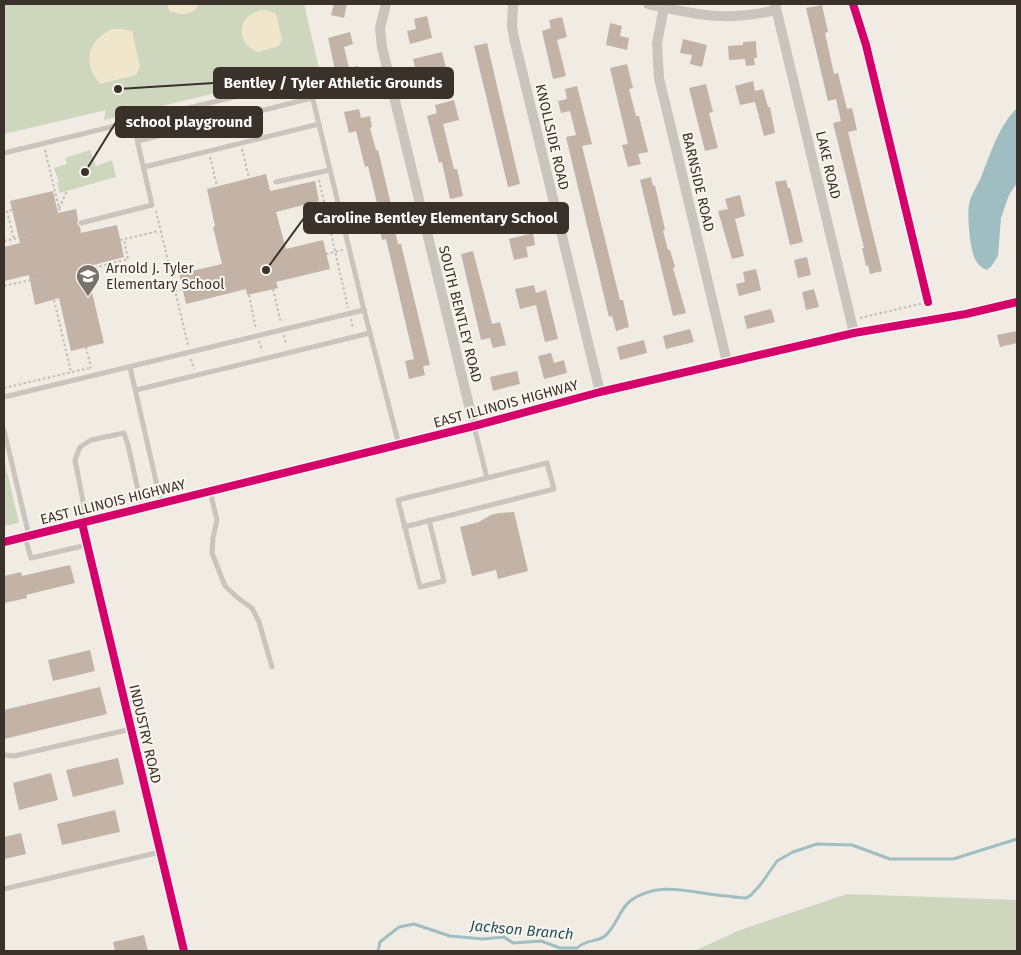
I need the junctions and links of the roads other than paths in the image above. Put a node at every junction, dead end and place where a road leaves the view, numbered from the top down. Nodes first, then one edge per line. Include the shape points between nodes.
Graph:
1 (386, 4) edge
2 (513, 4) edge
3 (648, 4) edge
4 (664, 7) junction
5 (776, 7) edge
6 (312, 98) junction
7 (133, 122) junction
8 (319, 124) junction
9 (138, 141) junction
10 (4, 153) edge
11 (144, 168) junction
12 (330, 170) junction
13 (276, 182) dead end
14 (81, 223) dead end
15 (1017, 302) edge
16 (364, 310) junction
17 (370, 333) junction
18 (854, 333) junction
19 (727, 362) junction
20 (130, 367) junction
21 (136, 390) junction
22 (600, 392) junction
23 (4, 397) edge
24 (474, 426) junction
25 (4, 430) edge
26 (399, 445) junction
27 (486, 478) junction
28 (210, 491) junction
29 (161, 503) junction
30 (142, 508) junction
31 (429, 520) junction
32 (82, 523) junction
33 (404, 527) junction
34 (27, 536) junction
35 (4, 542) edge
36 (87, 545) junction
37 (272, 667) dead end
38 (131, 729) junction
39 (4, 755) edge
40 (160, 852) junction
41 (4, 889) edge
42 (184, 951) edge

1 - 24 street, SOUTH BENTLEY ROAD via 380,28 382,47
2 - 22 street, KNOLLSIDE ROAD via 514,38
3 - 4 street
4 - 5 street via 712,17 748,16
4 - 19 street, BARNSIDE ROAD via 657,43 659,78
5 - 18 street, LAKE ROAD
6 - 7 lane via 308,79
6 - 8 lane
6 - 9 lane
7 - 9 lane
7 - 10 lane
8 - 11 lane
8 - 12 lane
9 - 11 lane
11 - 14 lane via 152,205
12 - 13 lane
12 - 16 lane
15 - 18 street, EAST ILLINOIS HIGHWAY
16 - 17 lane
16 - 20 lane
17 - 21 lane
17 - 26 lane
18 - 19 street, EAST ILLINOIS HIGHWAY
19 - 22 street, EAST ILLINOIS HIGHWAY
20 - 21 lane
20 - 23 lane
21 - 29 lane
22 - 24 street, EAST ILLINOIS HIGHWAY
24 - 26 street, EAST ILLINOIS HIGHWAY
24 - 27 lane
25 - 34 lane
26 - 28 street, EAST ILLINOIS HIGHWAY
27 - 31 lane via 548,463 554,489
27 - 33 lane via 398,500
28 - 29 street, EAST ILLINOIS HIGHWAY
28 - 37 lane via 218,520 212,553 225,586 252,608
29 - 30 street, EAST ILLINOIS HIGHWAY
30 - 32 street, EAST ILLINOIS HIGHWAY
30 - 32 lane via 124,433 91,440 80,447 75,460 84,506
31 - 33 lane
31 - 33 lane via 444,581 420,587
32 - 34 street, EAST ILLINOIS HIGHWAY
32 - 36 street, INDUSTRY ROAD
34 - 35 street, EAST ILLINOIS HIGHWAY
34 - 36 lane via 32,558
36 - 38 street, INDUSTRY ROAD
38 - 39 lane via 14,756
38 - 40 street, INDUSTRY ROAD
40 - 41 lane
40 - 42 street, INDUSTRY ROAD

